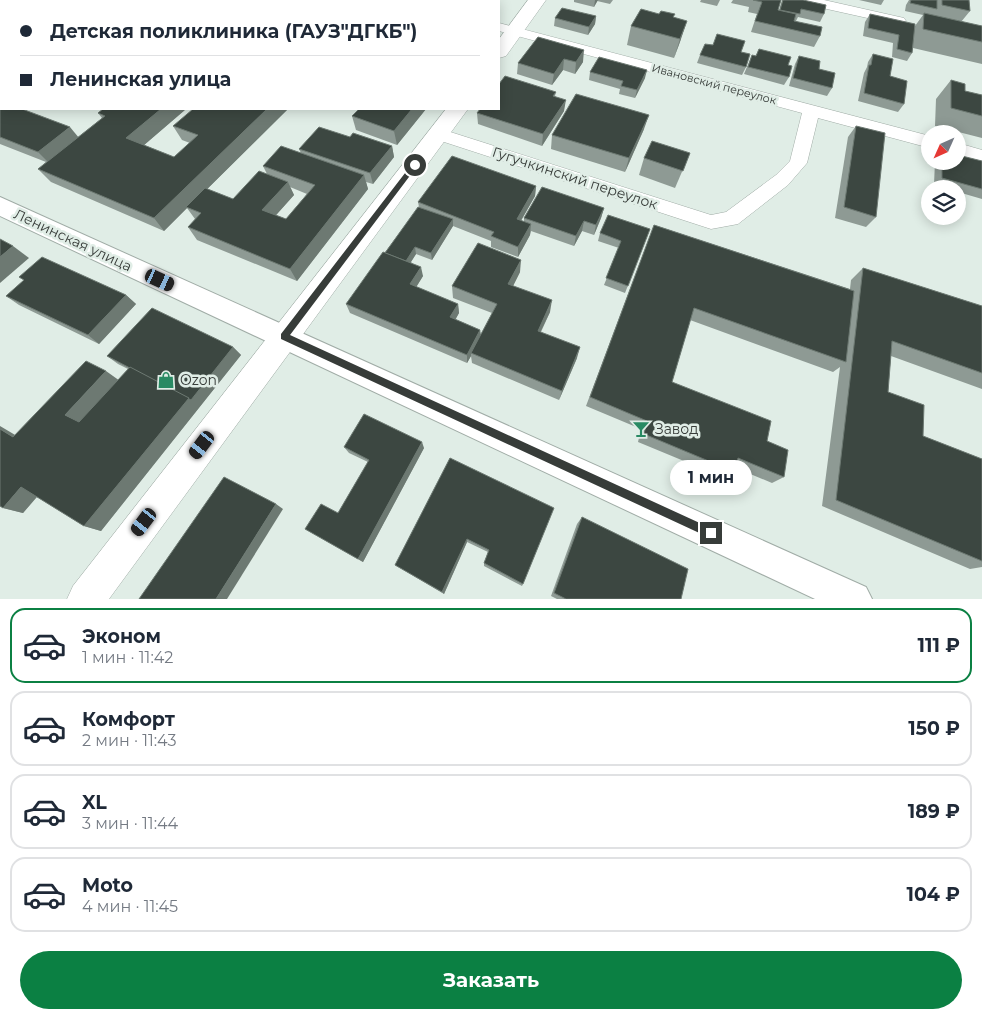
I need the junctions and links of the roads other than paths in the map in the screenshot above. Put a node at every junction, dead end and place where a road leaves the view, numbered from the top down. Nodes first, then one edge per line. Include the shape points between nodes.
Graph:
1 (537, 0) edge
2 (805, 0) edge
3 (917, 25) edge
4 (506, 29) edge
5 (500, 49) edge
6 (456, 110) edge
7 (811, 110) junction
8 (438, 134) junction
9 (921, 140) edge
10 (966, 151) edge
11 (982, 156) edge
12 (0, 206) edge
13 (284, 336) junction
14 (86, 599) edge
15 (854, 599) edge

1 - 4 main road
2 - 3 street
4 - 5 main road
4 - 7 street, Ивановский переулок
6 - 8 main road
7 - 8 street, Гугучкинский переулок via 798,163 782,180 731,220 711,222
7 - 9 street, Ивановский переулок
8 - 13 main road
10 - 11 street
12 - 13 street, Ленинская улица
13 - 14 main road
13 - 15 street, Ленинская улица

